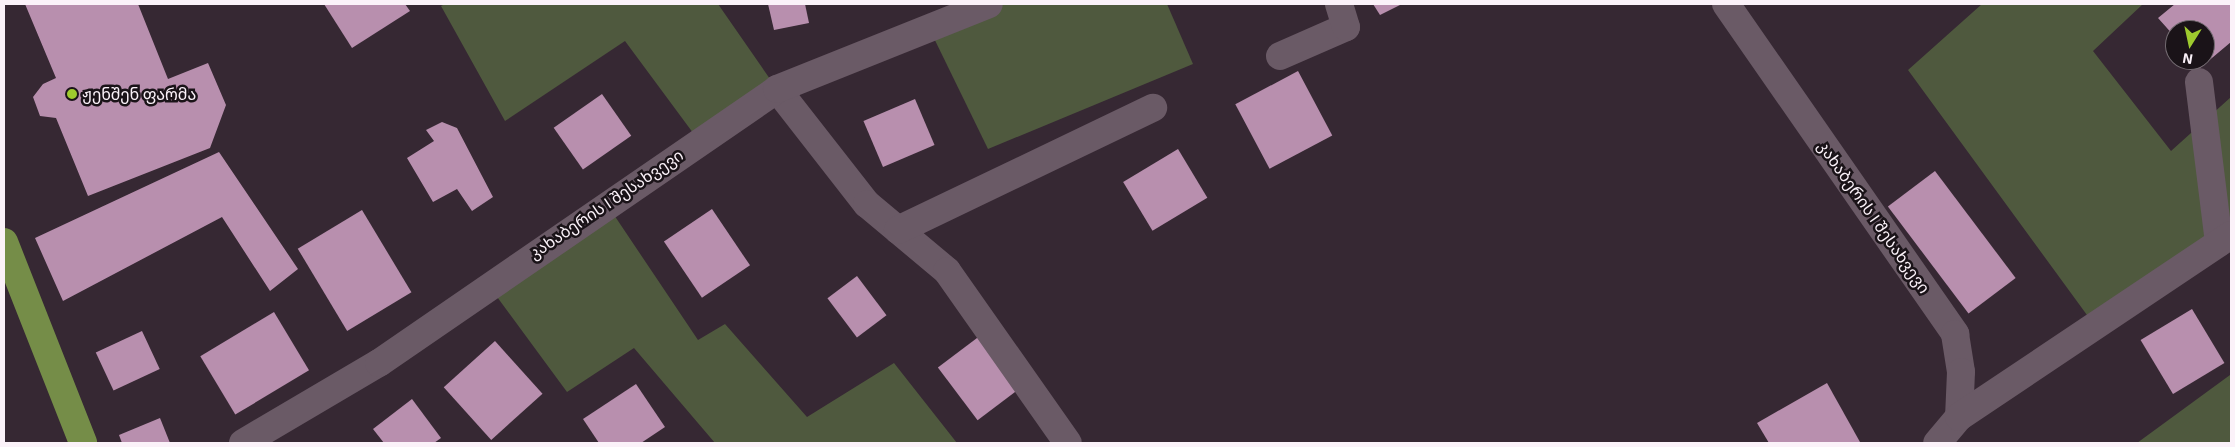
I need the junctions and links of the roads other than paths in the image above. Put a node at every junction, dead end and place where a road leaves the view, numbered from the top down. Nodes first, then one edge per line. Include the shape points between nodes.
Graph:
1 (989, 4) edge
2 (1339, 4) edge
3 (1731, 5) edge
4 (1280, 56) dead end
5 (2199, 82) dead end
6 (776, 89) junction
7 (1153, 108) dead end
8 (898, 230) junction
9 (2225, 239) edge
10 (4, 242) edge
11 (1958, 418) junction
12 (83, 443) edge
13 (243, 443) edge
14 (1068, 443) edge
15 (1937, 443) edge

1 - 6 street, კახაბერის I შესახვევი
2 - 4 street via 1346,27
3 - 11 street, კახაბერის I შესახვევი via 1955,334 1961,372
5 - 9 street
6 - 8 street via 867,204
6 - 13 street, კახაბერის I შესახვევი via 379,363
7 - 8 street
8 - 14 street via 948,271
9 - 11 street
10 - 12 highway
11 - 15 street

